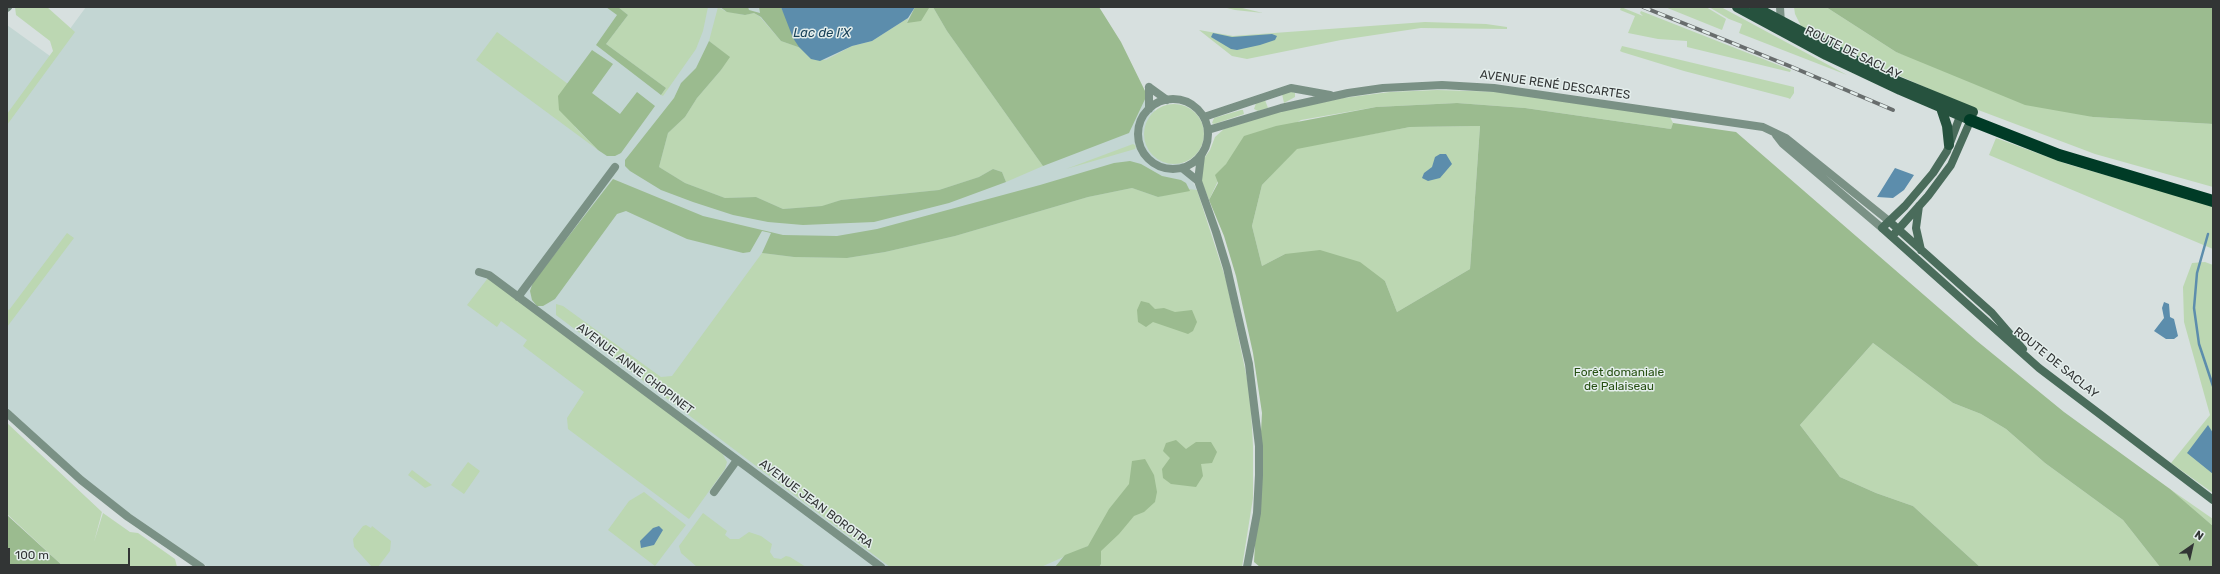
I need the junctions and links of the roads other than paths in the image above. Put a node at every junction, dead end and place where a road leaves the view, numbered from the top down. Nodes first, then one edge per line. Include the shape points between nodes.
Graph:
1 (1737, 7) edge
2 (1755, 7) edge
3 (1780, 7) edge
4 (1765, 13) edge
5 (1781, 26) junction
6 (1332, 96) junction
7 (1167, 100) junction
8 (1941, 108) junction
9 (1149, 109) junction
10 (1967, 114) junction
11 (1204, 117) junction
12 (1208, 130) junction
13 (1773, 132) junction
14 (1949, 145) junction
15 (1201, 155) junction
16 (615, 167) dead end
17 (1182, 168) junction
18 (1198, 181) junction
19 (2213, 192) edge
20 (2213, 201) edge
21 (1919, 205) junction
22 (1889, 221) junction
23 (1882, 228) junction
24 (1899, 229) junction
25 (1892, 237) junction
26 (1922, 250) junction
27 (478, 272) dead end
28 (518, 297) junction
29 (2039, 368) junction
30 (7, 413) edge
31 (737, 460) junction
32 (714, 492) dead end
33 (2213, 500) edge
34 (200, 567) edge
35 (881, 567) edge
36 (1247, 567) edge

1 - 4 main road, ROUTE DE SACLAY
2 - 4 main road, ROUTE DE SACLAY
3 - 5 street
4 - 5 main road, ROUTE DE SACLAY
5 - 8 main road, ROUTE DE SACLAY via 1826,55
5 - 10 main road, ROUTE DE SACLAY
6 - 11 street, AVENUE RENÉ DESCARTES via 1291,88
6 - 12 street, AVENUE RENÉ DESCARTES
6 - 13 street, AVENUE RENÉ DESCARTES via 1383,88 1473,86 1754,125
7 - 9 street
7 - 9 street via 1148,87
7 - 11 street via 1188,103
8 - 10 main road, ROUTE DE SACLAY
8 - 14 main road via 1948,126
9 - 17 street via 1139,129 1144,152 1156,164 1173,169
10 - 14 main road
10 - 19 highway via 2100,160
10 - 20 highway via 2059,155
10 - 21 main road via 1950,165
11 - 12 street
12 - 15 street
13 - 22 street, AVENUE RENÉ DESCARTES via 1786,138
13 - 23 street via 1783,144
14 - 22 main road via 1933,173
15 - 17 street
15 - 18 street
16 - 28 street
17 - 18 street
18 - 36 street via 1228,268 1244,336 1254,395 1259,475 1257,513
21 - 24 main road
21 - 26 main road via 1916,228
22 - 23 main road
22 - 24 main road
23 - 25 main road, ROUTE DE SACLAY
24 - 25 main road
24 - 26 main road
25 - 29 main road, ROUTE DE SACLAY
26 - 29 main road via 1992,313
27 - 28 street via 489,275
28 - 31 street, AVENUE ANNE CHOPINET
29 - 33 main road, ROUTE DE SACLAY
30 - 34 street via 86,484
31 - 32 street
31 - 35 street, AVENUE JEAN BOROTRA

